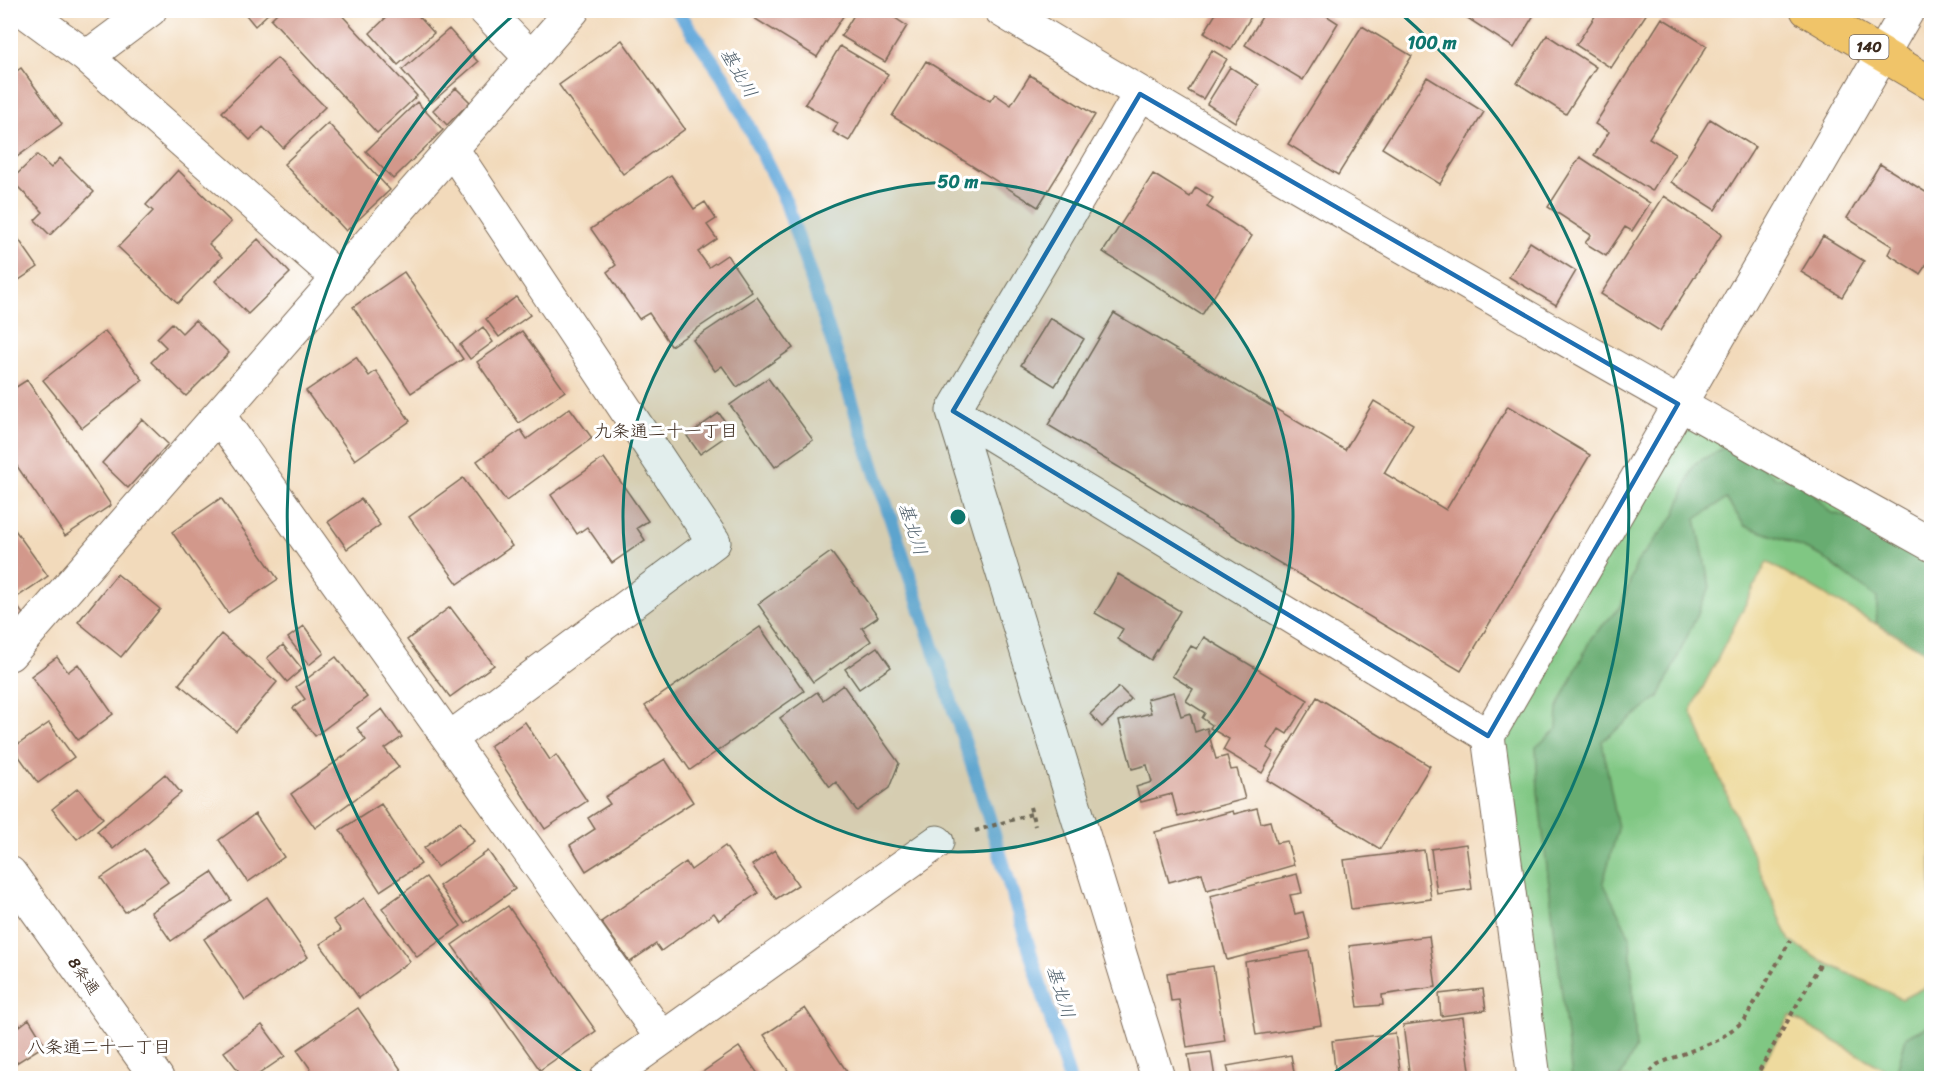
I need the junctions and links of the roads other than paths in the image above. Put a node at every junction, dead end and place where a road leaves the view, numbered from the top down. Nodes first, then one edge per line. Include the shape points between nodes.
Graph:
1 (23, 10) edge
2 (150, 10) edge
3 (485, 10) edge
4 (573, 10) edge
5 (1001, 10) edge
6 (1807, 10) edge
7 (1908, 10) edge
8 (1882, 55) junction
9 (87, 57) junction
10 (531, 58) junction
11 (1932, 84) edge
12 (1140, 94) junction
13 (452, 149) junction
14 (339, 279) junction
15 (1678, 404) junction
16 (953, 411) junction
17 (219, 416) junction
18 (1932, 545) edge
19 (10, 654) edge
20 (1488, 736) junction
21 (449, 739) junction
22 (937, 842) dead end
23 (10, 873) edge
24 (662, 1038) junction
25 (157, 1078) edge
26 (607, 1078) edge
27 (1158, 1078) edge
28 (1534, 1078) edge

1 - 9 street
2 - 9 street
3 - 10 street
4 - 10 street
5 - 12 street
6 - 8 main road, 140
7 - 8 street
8 - 11 main road, 140
8 - 15 street
9 - 14 street
10 - 13 street
12 - 15 street
12 - 16 street
13 - 14 street
13 - 21 street via 714,542
14 - 17 street
15 - 18 street
15 - 20 street
16 - 20 street
16 - 27 street
17 - 19 street
17 - 21 street
20 - 28 street
21 - 24 street
22 - 24 street
23 - 25 street, 8条通
24 - 26 street

